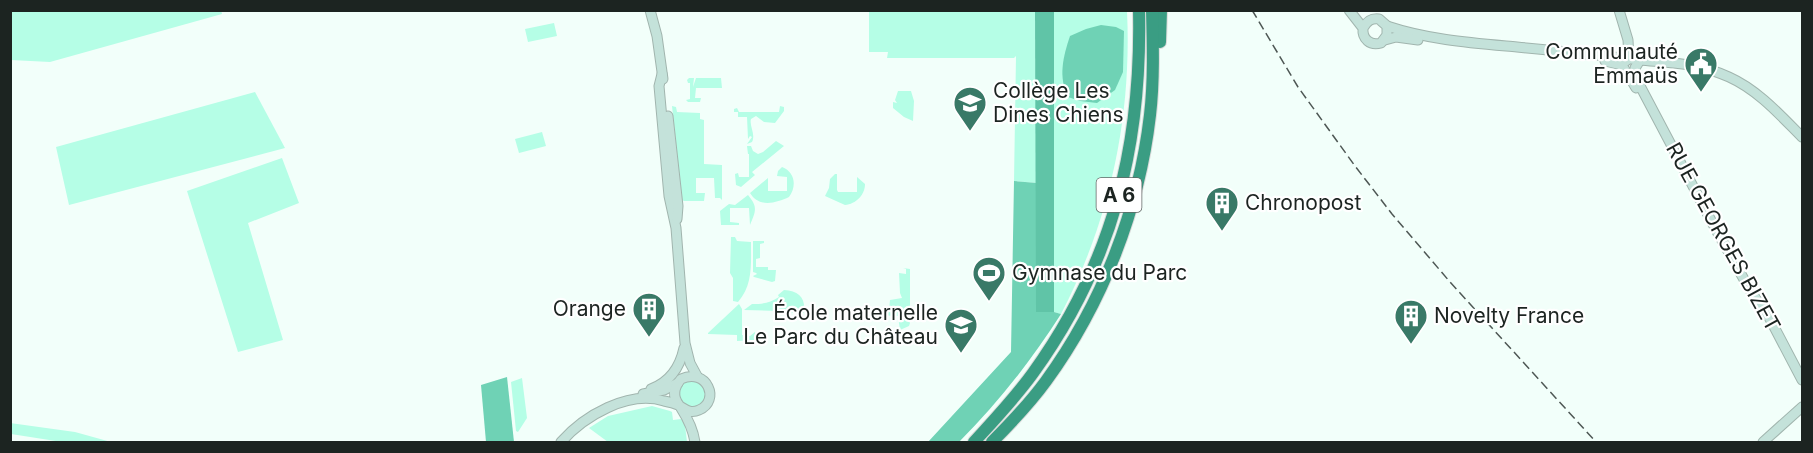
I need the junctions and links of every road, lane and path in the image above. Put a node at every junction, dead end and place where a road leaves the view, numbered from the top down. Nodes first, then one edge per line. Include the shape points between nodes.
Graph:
1 (650, 10) edge
2 (1139, 10) edge
3 (1152, 10) edge
4 (1161, 10) edge
5 (1348, 10) edge
6 (1353, 10) edge
7 (1619, 10) edge
8 (1371, 19) junction
9 (1387, 26) junction
10 (1363, 28) junction
11 (1385, 40) junction
12 (1640, 60) junction
13 (1625, 61) junction
14 (1153, 77) junction
15 (1660, 126) junction
16 (1803, 137) edge
17 (685, 345) junction
18 (698, 376) junction
19 (1803, 380) edge
20 (679, 381) junction
21 (634, 395) junction
22 (680, 406) junction
23 (1803, 407) edge
24 (1024, 409) junction
25 (699, 410) junction
26 (694, 438) edge
27 (973, 441) edge
28 (555, 442) edge
29 (561, 442) edge
30 (992, 442) edge
31 (1000, 442) edge
32 (1763, 442) edge

1 - 17 main road via 662,74 659,86
2 - 27 highway, A 6 via 1134,123 1122,186 1105,238 1055,341 1020,391
3 - 14 highway, A 6
4 - 14 highway via 1158,70
5 - 10 main road
6 - 8 main road
7 - 13 main road via 1628,40
8 - 9 main road via 1379,19
8 - 10 main road
9 - 11 main road
9 - 13 main road via 1455,41
10 - 11 main road via 1370,43
11 - 13 main road via 1396,37
12 - 13 main road
12 - 15 main road, RUE GEORGES BIZET via 1635,75
12 - 16 main road via 1696,65 1729,77 1767,102
13 - 15 main road, RUE GEORGES BIZET
14 - 24 highway, A 6 via 1143,160 1118,247 1074,338
15 - 19 main road, RUE GEORGES BIZET
17 - 18 main road
17 - 20 main road via 685,368
17 - 21 main road via 679,365 666,381
18 - 20 main road
18 - 25 main road via 707,383 710,393 708,403
20 - 21 main road via 664,390
20 - 22 main road via 674,396
21 - 28 main road via 581,416
22 - 25 main road
22 - 26 main road
22 - 29 main road via 645,399 612,406 583,422
23 - 32 main road
24 - 30 highway, A 6
24 - 31 highway via 1023,417
25 - 26 main road

